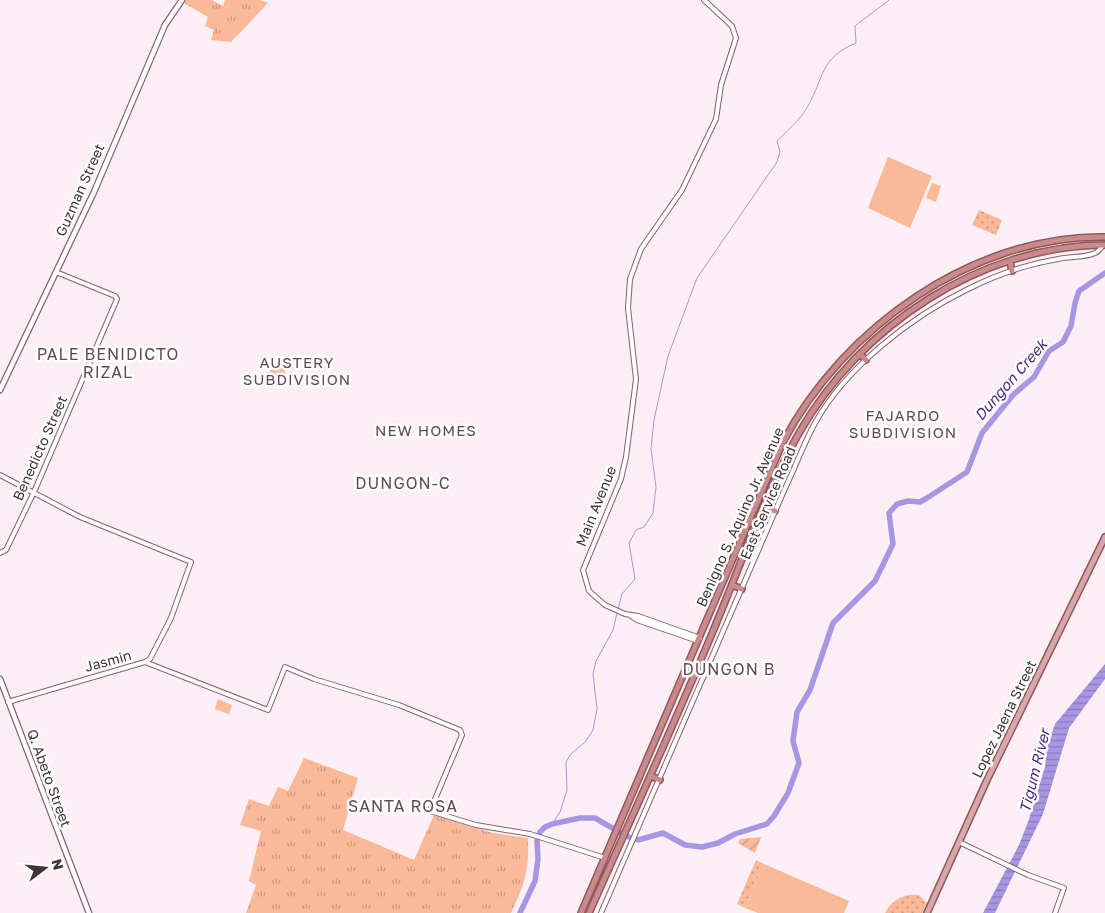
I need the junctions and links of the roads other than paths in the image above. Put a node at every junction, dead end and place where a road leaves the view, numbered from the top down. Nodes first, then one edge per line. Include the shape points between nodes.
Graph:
1 (182, 0) edge
2 (704, 0) edge
3 (1105, 237) edge
4 (1104, 245) edge
5 (1031, 247) junction
6 (1033, 254) junction
7 (1010, 262) junction
8 (1012, 271) junction
9 (56, 272) junction
10 (916, 298) junction
11 (920, 305) junction
12 (860, 354) junction
13 (866, 360) junction
14 (836, 366) junction
15 (843, 374) junction
16 (0, 390) edge
17 (0, 475) edge
18 (768, 477) junction
19 (776, 481) junction
20 (34, 492) junction
21 (765, 507) junction
22 (775, 511) junction
23 (1105, 537) edge
24 (0, 553) edge
25 (732, 585) junction
26 (742, 589) junction
27 (713, 606) junction
28 (722, 610) junction
29 (699, 640) junction
30 (146, 662) junction
31 (0, 679) edge
32 (8, 702) junction
33 (668, 713) junction
34 (676, 717) junction
35 (651, 776) junction
36 (660, 780) junction
37 (959, 842) junction
38 (605, 858) junction
39 (89, 913) edge
40 (581, 913) edge
41 (589, 913) edge
42 (601, 913) edge
43 (927, 913) edge
44 (1055, 913) edge

1 - 9 main road, Guzman Street via 165,25
2 - 29 street, Main Avenue via 732,26 736,38 720,85 720,107 716,119 682,190 641,249 630,278 627,301 636,379 623,472 583,570 589,591 611,608
3 - 5 highway, Benigno S. Aquino Jr. Avenue via 1074,238
4 - 6 highway, Benigno S. Aquino Jr. Avenue via 1075,246
4 - 8 street, East Service Road via 1096,253
5 - 6 highway
5 - 10 highway, Benigno S. Aquino Jr. Avenue via 973,267
6 - 7 highway, Benigno S. Aquino Jr. Avenue
7 - 8 highway
7 - 11 highway, Benigno S. Aquino Jr. Avenue via 959,282
8 - 13 street, East Service Road via 940,304 890,338
9 - 16 main road, Guzman Street
9 - 20 street, Benedicto Street via 117,299
10 - 11 highway
10 - 14 highway, Benigno S. Aquino Jr. Avenue via 876,326
11 - 12 highway, Benigno S. Aquino Jr. Avenue
12 - 13 highway
12 - 15 highway, Benigno S. Aquino Jr. Avenue
13 - 22 street, East Service Road via 816,421
14 - 15 highway
14 - 18 highway, Benigno S. Aquino Jr. Avenue via 801,412
15 - 19 highway, Benigno S. Aquino Jr. Avenue via 809,417
17 - 20 street
18 - 19 highway
18 - 27 highway, Benigno S. Aquino Jr. Avenue
19 - 21 highway, Benigno S. Aquino Jr. Avenue
20 - 24 street, Benedicto Street via 6,550
20 - 30 street via 80,517 191,562 168,625
21 - 22 highway
21 - 25 highway, Benigno S. Aquino Jr. Avenue
22 - 26 street, East Service Road
23 - 37 main road, Lopez Jaena Street
25 - 26 highway
25 - 28 highway, Benigno S. Aquino Jr. Avenue
26 - 36 street, East Service Road
27 - 28 highway
27 - 29 highway, Benigno S. Aquino Jr. Avenue
28 - 34 highway, Benigno S. Aquino Jr. Avenue
29 - 33 highway, Benigno S. Aquino Jr. Avenue
30 - 32 street, Jasmin
30 - 38 street, Jasmin via 268,710 285,667 399,705 460,730 462,735 430,812 481,826 530,834
31 - 32 main road, Q. Abeto Street
32 - 39 main road, Q. Abeto Street
33 - 34 highway
33 - 38 highway, Benigno S. Aquino Jr. Avenue
34 - 35 highway, Benigno S. Aquino Jr. Avenue
35 - 36 highway
35 - 41 highway, Benigno S. Aquino Jr. Avenue
36 - 42 street, East Service Road
37 - 43 main road, Lopez Jaena Street
37 - 44 street via 1028,875 1064,888
38 - 40 highway, Benigno S. Aquino Jr. Avenue

